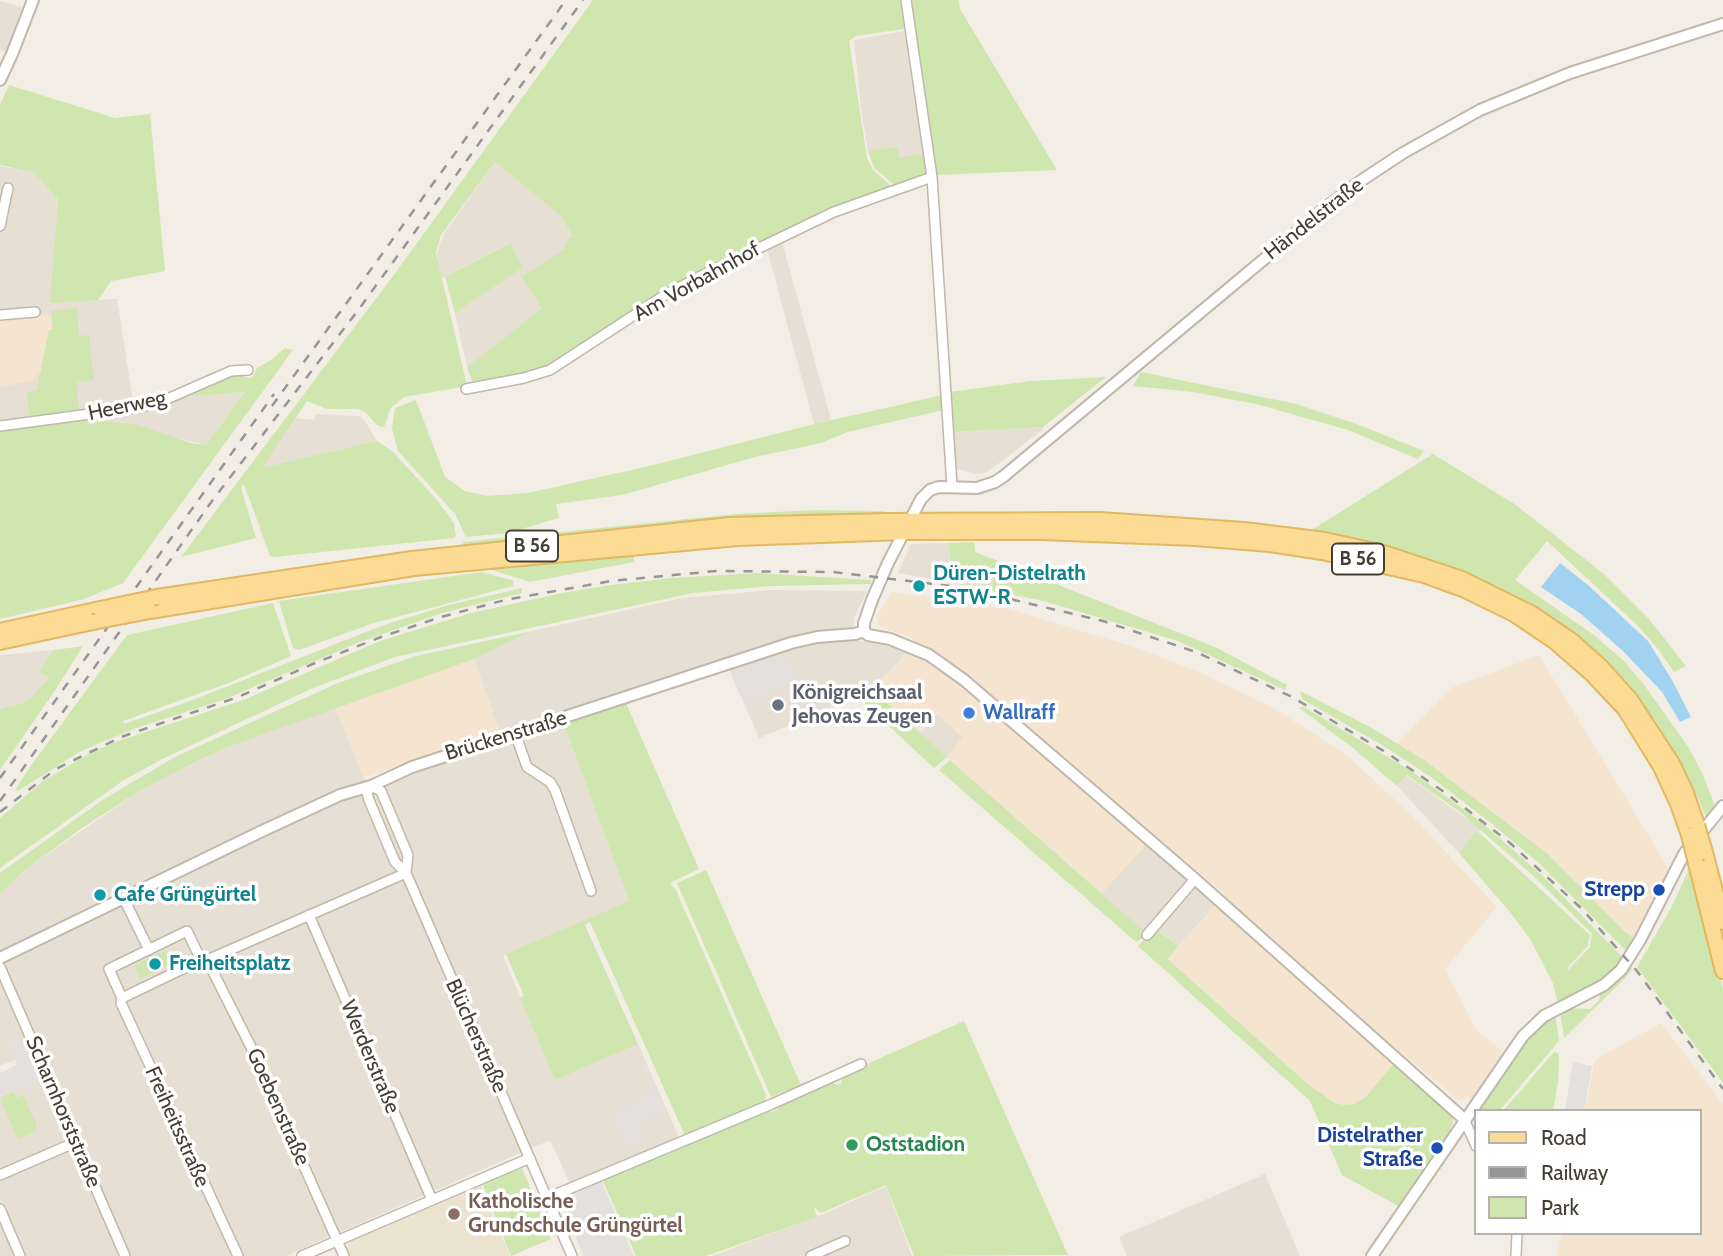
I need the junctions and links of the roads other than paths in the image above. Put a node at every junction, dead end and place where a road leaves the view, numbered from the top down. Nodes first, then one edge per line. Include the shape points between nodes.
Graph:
1 (33, 0) edge
2 (906, 0) edge
3 (1723, 23) edge
4 (0, 80) edge
5 (932, 177) junction
6 (8, 188) dead end
7 (0, 226) edge
8 (35, 312) dead end
9 (0, 315) edge
10 (248, 369) dead end
11 (466, 389) dead end
12 (0, 426) edge
13 (952, 487) junction
14 (907, 526) junction
15 (96, 615) junction
16 (0, 631) edge
17 (864, 631) junction
18 (0, 642) edge
19 (515, 733) junction
20 (371, 786) junction
21 (1723, 806) edge
22 (1701, 857) junction
23 (406, 873) junction
24 (1195, 879) junction
25 (591, 891) dead end
26 (124, 899) junction
27 (309, 915) junction
28 (1723, 922) edge
29 (1147, 935) dead end
30 (149, 950) junction
31 (0, 958) edge
32 (204, 960) junction
33 (0, 967) edge
34 (1723, 971) edge
35 (122, 998) junction
36 (861, 1064) dead end
37 (1464, 1119) junction
38 (1474, 1141) edge
39 (76, 1142) junction
40 (530, 1158) junction
41 (0, 1175) edge
42 (547, 1198) junction
43 (432, 1200) junction
44 (0, 1209) edge
45 (1517, 1235) edge
46 (337, 1241) junction
47 (845, 1241) dead end
48 (20, 1256) edge
49 (125, 1256) edge
50 (238, 1256) edge
51 (302, 1256) edge
52 (344, 1256) edge
53 (572, 1256) edge
54 (811, 1256) edge
55 (1372, 1256) edge
56 (1516, 1256) edge

1 - 4 street
2 - 5 street
3 - 13 street, Händelstraße via 1535,87 1480,110 1403,153 1329,205 1004,476 977,488
5 - 11 street, Am Vorbahnhof via 834,212 703,275 550,370
5 - 13 street
6 - 7 street
8 - 9 street
10 - 12 street, Heerweg via 231,371 142,407
13 - 14 street via 930,490
14 - 15 main road, B 56, bridge via 414,568 150,611
14 - 15 main road, B 56, bridge via 730,525 412,559 158,597
14 - 17 street via 872,600
14 - 22 main road, B 56, bridge via 1270,544 1382,564 1465,590 1554,640 1625,709 1661,767 1693,830
15 - 16 main road, B 56
15 - 18 main road, B 56
17 - 19 street, Brückenstraße via 791,643
17 - 24 street via 947,666
19 - 20 street, Brückenstraße via 390,775
19 - 25 street via 527,767 555,790
20 - 23 street, Blücherstraße via 369,800 394,862
20 - 23 street, Blücherstraße via 381,791 408,855
20 - 26 street, Brückenstraße via 305,810
21 - 37 street via 1684,854 1621,970 1604,985 1534,1024
22 - 28 main road, B 56
22 - 34 main road, B 56
23 - 27 street
23 - 40 street, Blücherstraße
24 - 29 street
24 - 37 street
26 - 30 street
26 - 31 street, Brückenstraße
27 - 32 street
27 - 43 street, Werderstraße
30 - 32 street via 187,931
30 - 35 street via 109,969
32 - 35 street
32 - 46 street, Goebenstraße via 251,1047
33 - 39 street, Scharnhorststraße
35 - 50 street, Freiheitsstraße
36 - 42 street
37 - 38 street
37 - 55 street
39 - 41 street
39 - 49 street, Scharnhorststraße
40 - 42 street, Blücherstraße
40 - 43 street
42 - 53 street, Blücherstraße
43 - 46 street
44 - 48 street
45 - 56 street
46 - 51 street
46 - 52 street, Goebenstraße
47 - 54 street

